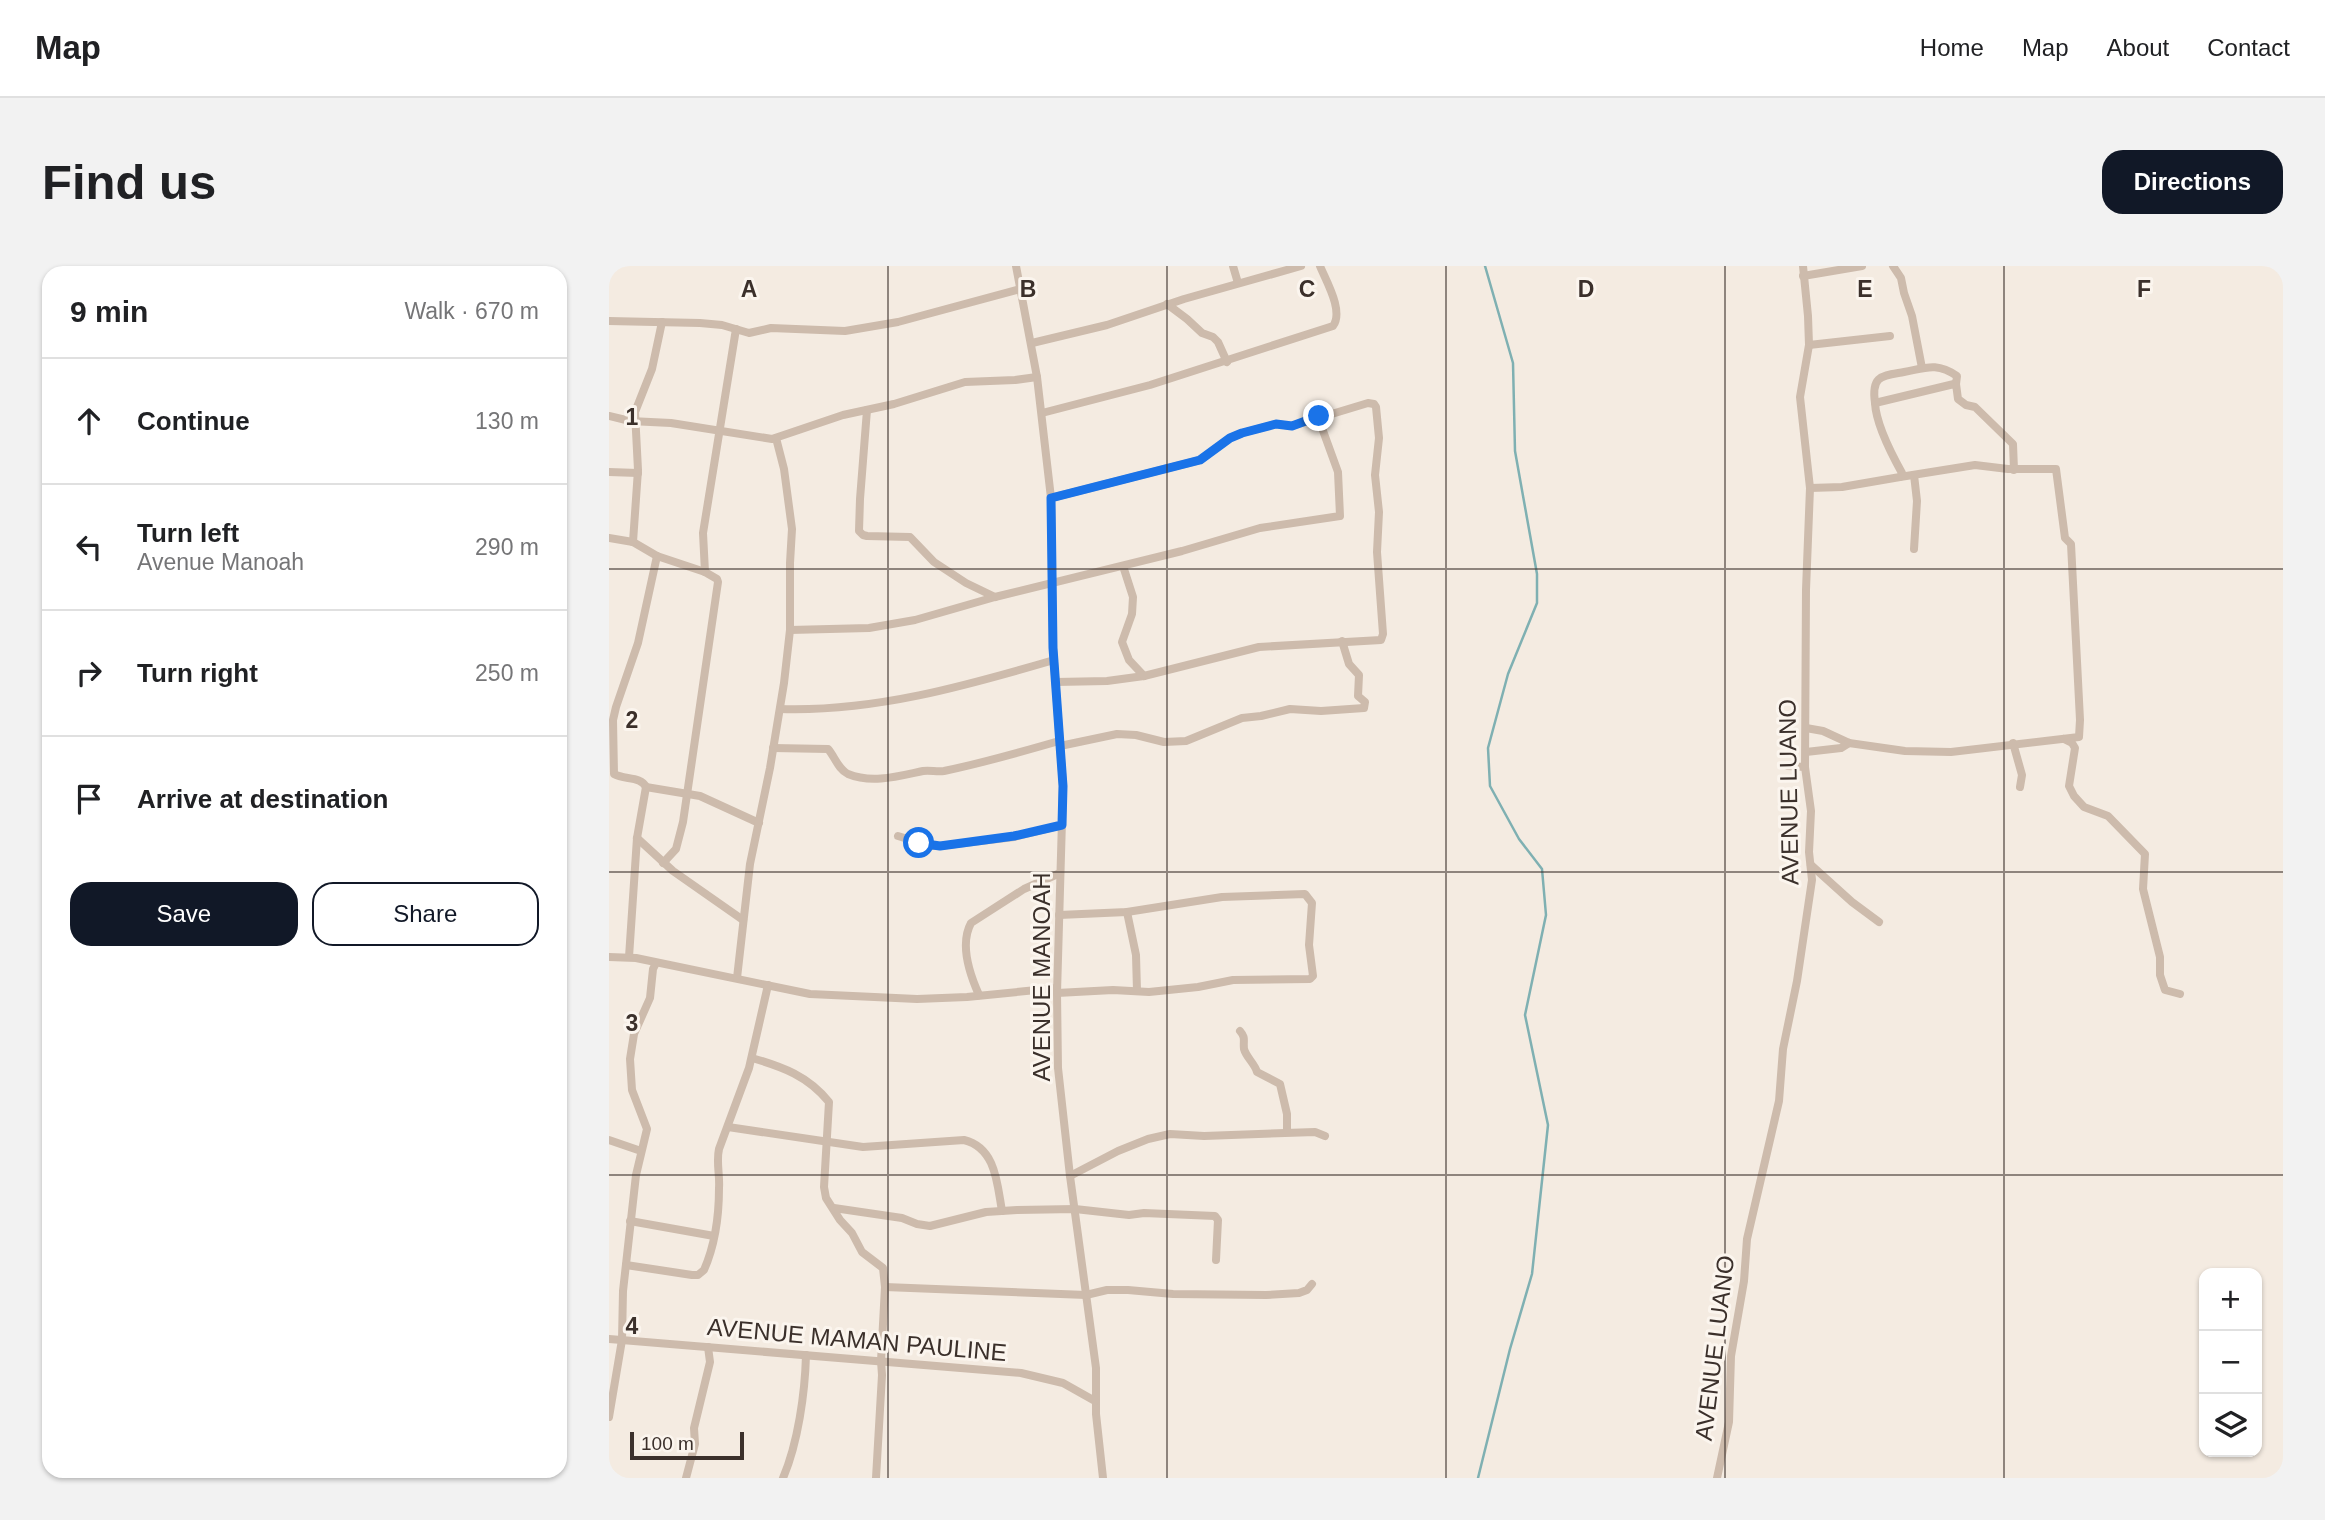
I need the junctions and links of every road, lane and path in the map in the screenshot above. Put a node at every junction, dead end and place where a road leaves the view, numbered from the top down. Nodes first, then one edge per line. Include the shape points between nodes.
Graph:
1 (1016, 266) edge
2 (1233, 266) edge
3 (1301, 266) edge
4 (1320, 266) edge
5 (1862, 266) edge
6 (1893, 266) edge
7 (1803, 271) edge
8 (1238, 284) junction
9 (1020, 289) junction
10 (1167, 304) junction
11 (609, 321) edge
12 (662, 322) junction
13 (736, 329) junction
14 (1890, 336) dead end
15 (1031, 343) junction
16 (1809, 345) junction
17 (1227, 362) junction
18 (1922, 368) junction
19 (1037, 377) junction
20 (1956, 384) junction
21 (1875, 403) junction
22 (867, 410) junction
23 (1042, 413) junction
24 (609, 416) edge
25 (1318, 417) junction
26 (636, 421) junction
27 (719, 432) junction
28 (776, 438) junction
29 (2014, 470) junction
30 (609, 472) edge
31 (638, 473) junction
32 (1914, 475) junction
33 (1901, 477) junction
34 (1810, 488) junction
35 (1051, 498) junction
36 (609, 538) edge
37 (633, 542) junction
38 (1914, 550) dead end
39 (657, 556) junction
40 (1123, 566) junction
41 (705, 572) junction
42 (1052, 584) junction
43 (995, 597) junction
44 (790, 630) junction
45 (1342, 641) junction
46 (1054, 660) junction
47 (1144, 676) junction
48 (1056, 682) junction
49 (612, 706) edge
50 (780, 709) junction
51 (1806, 729) junction
52 (2064, 739) junction
53 (1849, 743) junction
54 (2013, 743) junction
55 (1060, 744) junction
56 (773, 748) junction
57 (1806, 752) junction
58 (1788, 766) dead end
59 (1805, 766) junction
60 (646, 787) junction
61 (2020, 787) dead end
62 (688, 793) junction
63 (759, 823) junction
64 (1062, 825) junction
65 (898, 836) dead end
66 (637, 838) junction
67 (663, 863) junction
68 (1811, 865) junction
69 (1061, 873) junction
70 (1127, 912) junction
71 (1059, 915) junction
72 (743, 920) junction
73 (1879, 922) dead end
74 (609, 957) edge
75 (629, 957) junction
76 (656, 963) junction
77 (737, 978) junction
78 (768, 985) junction
79 (1057, 990) junction
80 (1137, 991) junction
81 (2181, 994) dead end
82 (979, 995) junction
83 (1240, 1031) dead end
84 (752, 1058) junction
85 (728, 1127) junction
86 (1287, 1132) junction
87 (1325, 1136) dead end
88 (609, 1140) edge
89 (826, 1142) junction
90 (642, 1151) junction
91 (1070, 1176) junction
92 (834, 1208) junction
93 (1075, 1209) junction
94 (1002, 1211) junction
95 (631, 1221) junction
96 (714, 1236) junction
97 (1216, 1260) dead end
98 (626, 1265) junction
99 (1312, 1284) dead end
100 (885, 1287) junction
101 (1086, 1295) junction
102 (609, 1339) edge
103 (622, 1340) junction
104 (708, 1347) junction
105 (806, 1355) junction
106 (881, 1361) junction
107 (1095, 1401) junction
108 (609, 1417) edge
109 (686, 1478) edge
110 (783, 1478) edge
111 (876, 1478) edge
112 (1104, 1478) edge
113 (1717, 1478) edge

1 - 9 street, AVENUE MANOAH
2 - 8 street
3 - 8 street
4 - 17 street via 1334,300 1337,322
5 - 7 street
6 - 18 street via 1912,316
7 - 16 street, AVENUE LUANO
8 - 10 street
9 - 13 street via 867,328 771,328 749,333
9 - 15 street, AVENUE MANOAH
10 - 15 street via 1107,325
10 - 17 street via 1213,337
11 - 12 street
12 - 13 street
12 - 26 street
13 - 27 street
14 - 16 street
15 - 19 street, AVENUE MANOAH
16 - 34 street, AVENUE LUANO via 1800,397
17 - 23 street
18 - 20 street via 1935,366 1955,373 1959,378
18 - 21 street via 1883,375 1875,385
19 - 22 street via 965,382
19 - 23 street, AVENUE MANOAH
20 - 21 street
20 - 29 street via 1958,400 1975,407 2013,444
21 - 33 street
22 - 28 street
22 - 43 street via 859,531 867,536 909,537 934,562
23 - 35 street, AVENUE MANOAH
24 - 26 street
25 - 35 street via 1242,433 1200,460
25 - 40 street via 1338,472 1340,516 1260,528
25 - 45 street via 1374,404 1379,430 1375,475 1383,638
26 - 27 street
26 - 31 street
27 - 28 street
27 - 41 street via 703,533
28 - 44 street via 792,529
29 - 32 street via 1975,465
29 - 52 street via 2056,469 2064,538 2071,544 2080,728 2079,737
30 - 31 street
31 - 37 street
32 - 33 street
32 - 38 street
33 - 34 street
34 - 51 street, AVENUE LUANO
35 - 42 street, AVENUE MANOAH
36 - 37 street
37 - 39 street
39 - 41 street
39 - 49 street via 638,643
40 - 42 street
40 - 47 street via 1133,597 1122,642 1129,660
41 - 62 street via 717,579 718,587
42 - 43 street
42 - 46 street, AVENUE MANOAH
43 - 44 street via 882,626
44 - 50 street
45 - 47 street via 1259,647
45 - 55 street via 1349,664 1359,675 1358,696 1365,702 1364,708 1290,709 1242,718 1186,741 1117,734
46 - 48 street, AVENUE MANOAH
46 - 50 street via 916,697 809,710
47 - 48 street
48 - 55 street, AVENUE MANOAH
49 - 60 street via 614,774 642,781
50 - 56 street
51 - 53 street
51 - 57 street, AVENUE LUANO
52 - 54 street
52 - 81 street via 2075,748 2069,786 2074,796 2084,807 2108,816 2145,855 2143,889 2160,975 2165,990
53 - 54 street via 1940,752
53 - 57 street
54 - 61 street via 2022,775
55 - 56 street via 892,778 847,773 828,749
55 - 64 street, AVENUE MANOAH
56 - 63 street
57 - 59 street, AVENUE LUANO
58 - 59 street
59 - 68 street, AVENUE LUANO
60 - 62 street
60 - 66 street
62 - 63 street
62 - 67 street via 676,849
63 - 72 street
64 - 65 street via 940,846
64 - 69 street, AVENUE MANOAH
66 - 67 street
66 - 75 street
67 - 72 street
68 - 73 street
68 - 113 street, AVENUE LUANO via 1779,1101 1747,1239 1731,1356 1729,1422
69 - 71 street, AVENUE MANOAH
69 - 82 street via 1024,889 971,923 967,931 968,972
70 - 71 street
70 - 80 street via 1136,955
70 - 80 street via 1222,897 1300,893 1312,903 1312,979 1233,980
71 - 79 street, AVENUE MANOAH
72 - 77 street
74 - 75 street
75 - 76 street
76 - 77 street
76 - 90 street via 630,1059 632,1090 647,1129
77 - 78 street
78 - 82 street via 843,996 917,999
78 - 84 street
79 - 80 street
79 - 82 street
79 - 91 street, AVENUE MANOAH via 1058,1068
83 - 86 street via 1257,1072 1280,1084
84 - 85 street
84 - 89 street via 797,1073 822,1094 829,1102
85 - 89 street
85 - 96 street via 718,1156
86 - 87 street
86 - 91 street via 1163,1136 1118,1151
88 - 90 street
89 - 92 street via 824,1191
89 - 94 street via 863,1147 964,1140 978,1144 991,1162
90 - 95 street
91 - 93 street, AVENUE MANOAH
92 - 94 street via 930,1226
92 - 100 street via 862,1252 883,1268
93 - 94 street
93 - 97 street via 1129,1216 1217,1216
93 - 101 street, AVENUE MANOAH
95 - 96 street
95 - 98 street
96 - 98 street via 707,1264 698,1275
98 - 103 street
99 - 101 street via 1299,1293 1266,1295 1107,1290
100 - 101 street
100 - 106 street
101 - 107 street, AVENUE MANOAH via 1096,1368
102 - 103 street, AVENUE MAMAN PAULINE
103 - 104 street, AVENUE MAMAN PAULINE
103 - 108 street
104 - 105 street, AVENUE MAMAN PAULINE
104 - 109 street via 710,1362
105 - 106 street, AVENUE MAMAN PAULINE
105 - 110 street via 798,1421
106 - 107 street, AVENUE MAMAN PAULINE via 1039,1376
106 - 111 street
107 - 112 street, AVENUE MANOAH

